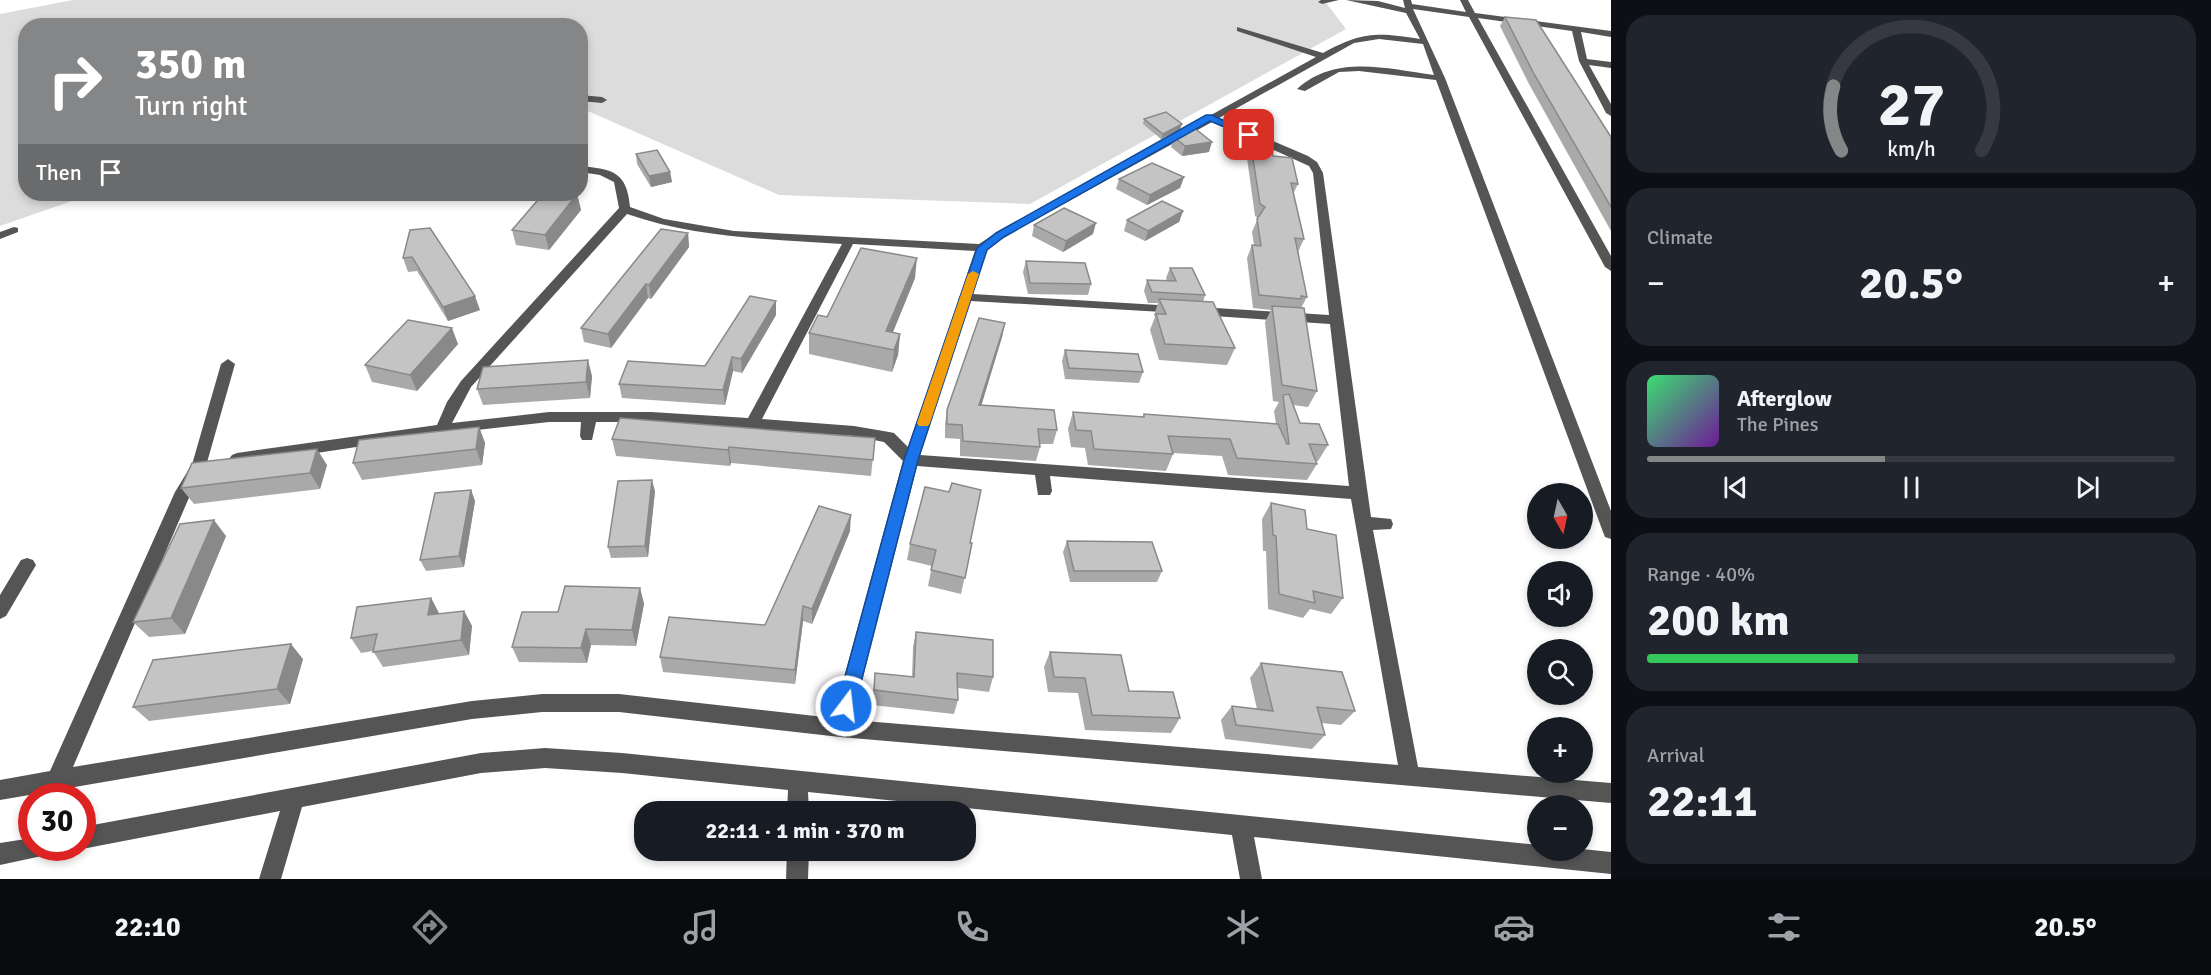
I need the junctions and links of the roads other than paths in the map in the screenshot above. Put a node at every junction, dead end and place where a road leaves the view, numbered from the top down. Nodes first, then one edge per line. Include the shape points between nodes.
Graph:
1 (1335, 0) edge
2 (1350, 0) edge
3 (1434, 0) edge
4 (1322, 2) dead end
5 (1408, 6) edge
6 (1467, 6) edge
7 (1611, 25) edge
8 (1240, 29) dead end
9 (1576, 29) junction
10 (1611, 34) edge
11 (1426, 42) junction
12 (1323, 56) junction
13 (1583, 61) junction
14 (1611, 65) edge
15 (1440, 78) junction
16 (1302, 88) dead end
17 (588, 99) edge
18 (602, 100) dead end
19 (1611, 113) edge
20 (1209, 117) junction
21 (588, 170) edge
22 (625, 209) junction
23 (14, 230) dead end
24 (0, 236) edge
25 (849, 241) junction
26 (982, 248) junction
27 (1611, 267) edge
28 (966, 297) junction
29 (1336, 320) junction
30 (228, 364) dead end
31 (589, 417) junction
32 (752, 424) junction
33 (442, 429) junction
34 (586, 436) dead end
35 (911, 460) junction
36 (198, 466) junction
37 (1042, 472) junction
38 (1044, 491) dead end
39 (1358, 493) junction
40 (1363, 523) junction
41 (1384, 524) dead end
42 (1611, 532) edge
43 (27, 565) dead end
44 (0, 611) edge
45 (840, 728) junction
46 (1410, 776) junction
47 (798, 782) junction
48 (56, 783) edge
49 (79, 783) edge
50 (18, 789) edge
51 (0, 790) edge
52 (1611, 793) edge
53 (294, 799) junction
54 (798, 801) edge
55 (1241, 826) junction
56 (96, 835) edge
57 (18, 848) edge
58 (0, 854) edge
59 (798, 861) edge
60 (1611, 863) edge
61 (270, 879) edge
62 (797, 879) edge
63 (1251, 879) edge

1 - 4 street
2 - 5 street
3 - 6 street
5 - 6 street
5 - 11 street
6 - 7 street
6 - 9 street
6 - 27 street
8 - 12 street
9 - 10 street
9 - 13 street
11 - 12 street via 1361,37
11 - 15 street
12 - 20 street
13 - 14 street
13 - 19 street
15 - 16 street via 1359,68 1337,70
15 - 42 street
17 - 18 street
20 - 26 street
20 - 29 street via 1313,164 1318,173
21 - 22 street via 604,173 621,184
22 - 25 street via 695,229
22 - 33 street via 563,286 466,384
23 - 24 street
25 - 26 street
25 - 32 street
26 - 28 street
28 - 29 street via 1029,307
28 - 35 street
29 - 39 street
30 - 36 street
31 - 32 street
31 - 33 street via 549,417
31 - 34 street
32 - 35 street via 854,430 889,437
33 - 36 street
35 - 37 street
35 - 45 street
36 - 48 street via 183,492
37 - 38 street
37 - 39 street
39 - 40 street
40 - 41 street
40 - 46 street
43 - 44 street
45 - 46 street
45 - 49 street via 619,703 542,703 334,732
46 - 52 street
47 - 53 street via 545,758 481,763
47 - 54 street
47 - 55 street
50 - 51 street
53 - 56 street
53 - 61 street
55 - 60 street
55 - 63 street
57 - 58 street
59 - 62 street

